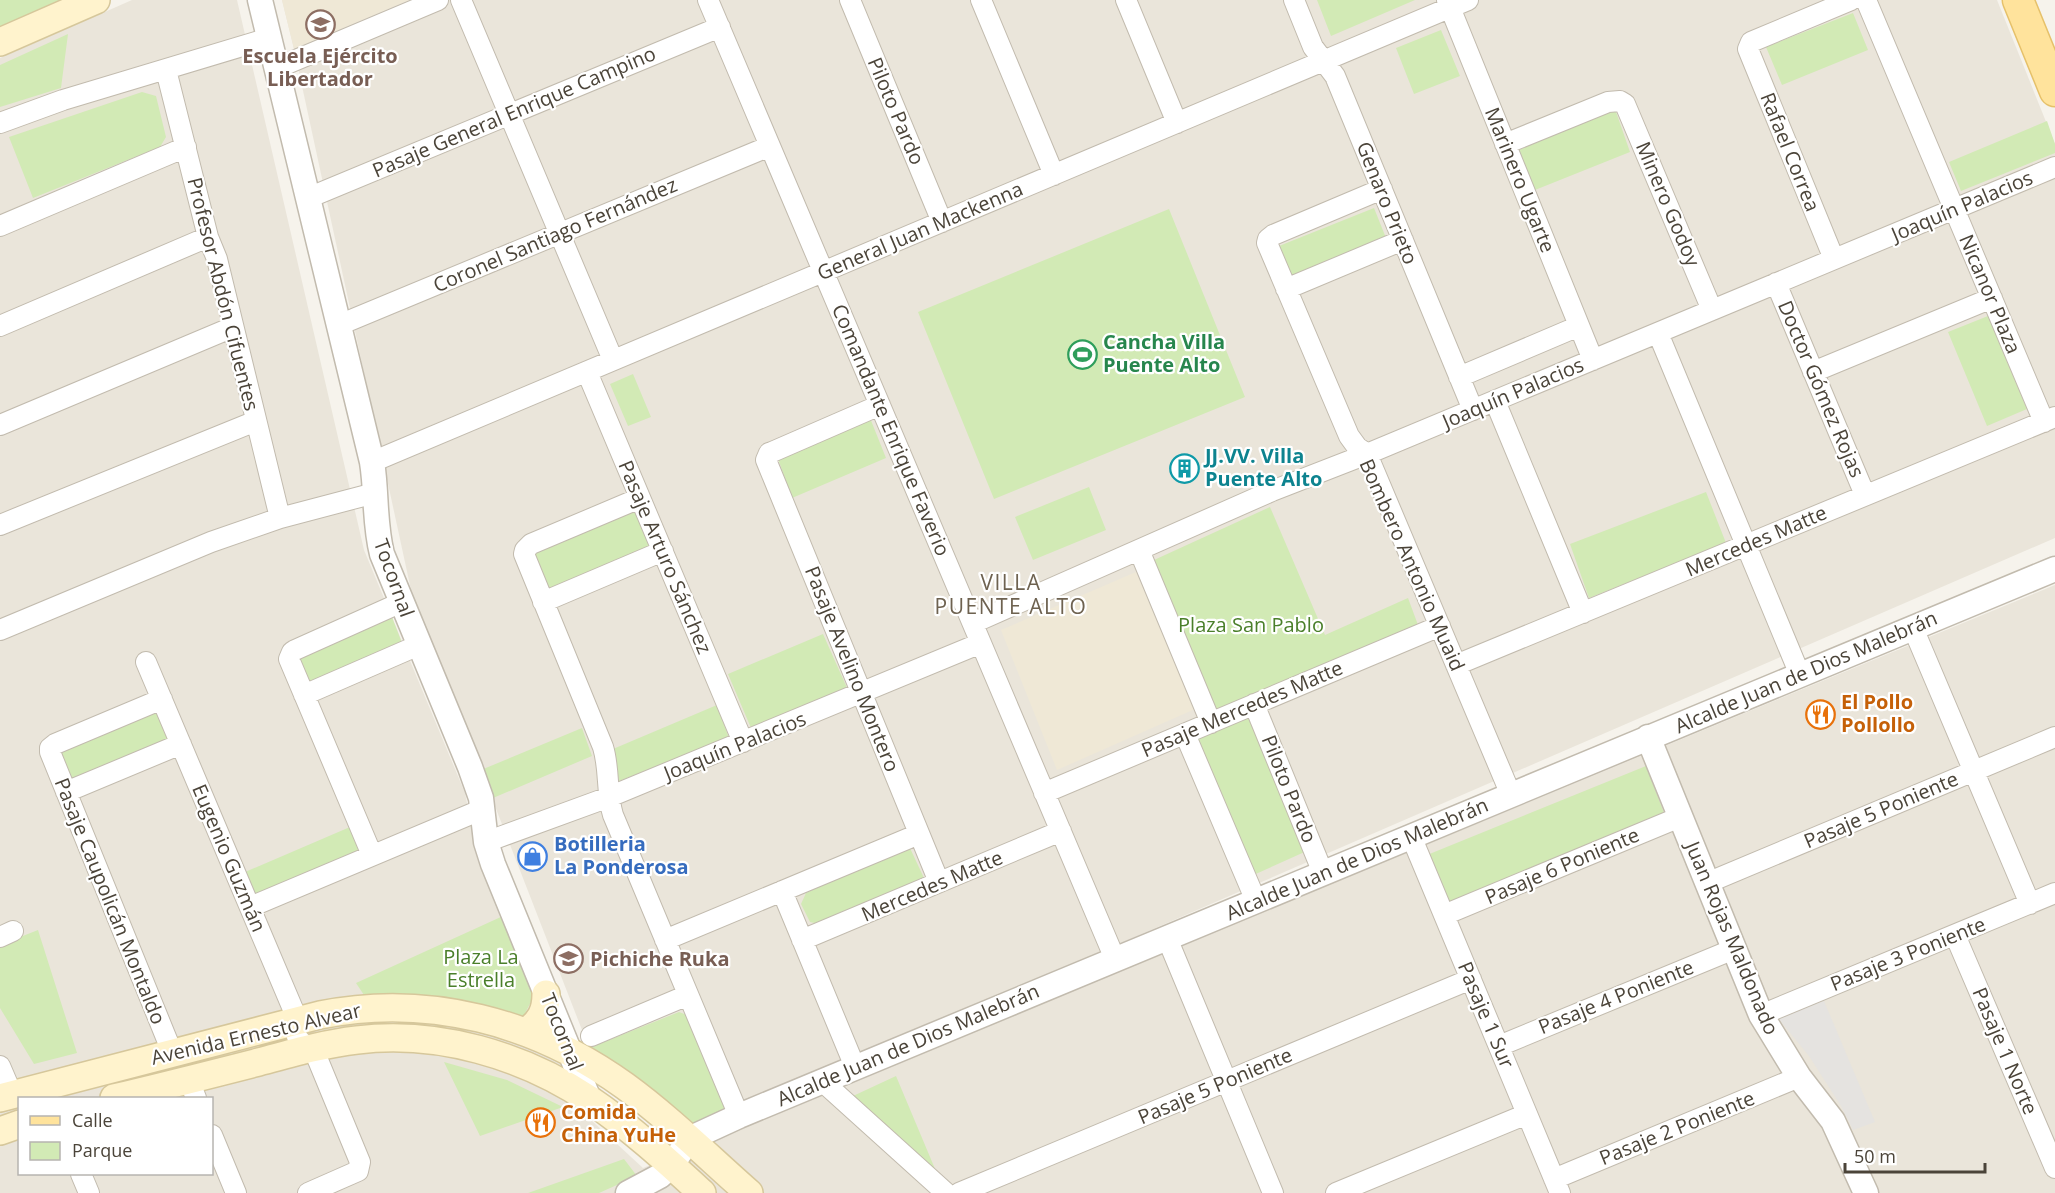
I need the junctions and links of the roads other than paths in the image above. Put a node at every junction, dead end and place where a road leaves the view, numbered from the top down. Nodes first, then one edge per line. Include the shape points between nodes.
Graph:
1 (96, 0) edge
2 (260, 0) edge
3 (438, 0) edge
4 (461, 0) edge
5 (708, 0) edge
6 (850, 0) edge
7 (981, 0) edge
8 (1126, 0) edge
9 (1294, 0) edge
10 (1851, 0) edge
11 (1866, 0) edge
12 (2018, 0) edge
13 (1455, 2) edge
14 (720, 27) junction
15 (269, 38) junction
16 (0, 42) edge
17 (1324, 61) junction
18 (277, 68) junction
19 (166, 70) junction
20 (2055, 91) edge
21 (509, 114) junction
22 (0, 123) edge
23 (1177, 123) junction
24 (1505, 144) junction
25 (770, 146) junction
26 (186, 147) junction
27 (2055, 167) edge
28 (1054, 175) junction
29 (1382, 189) junction
30 (308, 198) junction
31 (1954, 209) junction
32 (942, 222) junction
33 (0, 226) edge
34 (560, 233) junction
35 (208, 237) junction
36 (1403, 240) junction
37 (1834, 259) junction
38 (824, 272) junction
39 (1776, 283) junction
40 (1286, 289) junction
41 (1992, 298) junction
42 (1712, 310) junction
43 (339, 325) junction
44 (0, 326) edge
45 (1579, 326) junction
46 (233, 327) junction
47 (1658, 333) junction
48 (613, 360) junction
49 (1593, 360) junction
50 (587, 372) junction
51 (1813, 372) junction
52 (1459, 377) junction
53 (1495, 401) junction
54 (880, 405) junction
55 (1473, 410) junction
56 (2049, 419) edge
57 (256, 421) junction
58 (0, 425) edge
59 (1367, 454) junction
60 (372, 462) junction
61 (375, 493) junction
62 (1865, 495) junction
63 (640, 498) junction
64 (280, 518) junction
65 (0, 525) edge
66 (1746, 545) junction
67 (1139, 550) junction
68 (663, 551) junction
69 (2055, 568) edge
70 (402, 602) junction
71 (543, 602) junction
72 (1583, 613) junction
73 (973, 623) junction
74 (1440, 626) junction
75 (1913, 628) junction
76 (0, 630) edge
77 (981, 643) junction
78 (419, 645) junction
79 (146, 662) dead end
80 (1456, 665) junction
81 (1800, 675) junction
82 (862, 693) junction
83 (304, 695) junction
84 (162, 699) junction
85 (1254, 704) junction
86 (1211, 723) junction
87 (1185, 734) junction
88 (2055, 737) edge
89 (1648, 738) junction
90 (743, 742) junction
91 (181, 744) junction
92 (1974, 772) junction
93 (66, 792) junction
94 (1044, 792) junction
95 (1511, 795) junction
96 (609, 797) junction
97 (483, 808) junction
98 (1680, 817) junction
99 (1061, 831) junction
100 (919, 834) junction
101 (1411, 836) junction
102 (486, 842) junction
103 (372, 855) junction
104 (1323, 873) junction
105 (939, 882) junction
106 (1707, 883) junction
107 (782, 891) junction
108 (2055, 893) edge
109 (1256, 901) junction
110 (2030, 904) junction
111 (250, 907) junction
112 (1444, 915) junction
113 (1955, 935) junction
114 (1167, 938) junction
115 (665, 940) junction
116 (802, 940) junction
117 (1734, 949) junction
118 (1115, 959) junction
119 (1471, 979) junction
120 (546, 994) junction
121 (688, 995) junction
122 (1761, 1015) junction
123 (298, 1021) junction
124 (526, 1032) junction
125 (580, 1044) junction
126 (1499, 1046) junction
127 (313, 1048) junction
128 (172, 1052) junction
129 (0, 1066) edge
130 (855, 1067) junction
131 (1799, 1077) junction
132 (822, 1081) junction
133 (1227, 1081) junction
134 (192, 1089) edge
135 (47, 1092) edge
136 (6, 1096) edge
137 (123, 1097) edge
138 (589, 1099) junction
139 (1527, 1114) junction
140 (739, 1116) junction
141 (18, 1125) edge
142 (0, 1131) edge
143 (213, 1137) edge
144 (689, 1139) junction
145 (672, 1165) junction
146 (2055, 1168) edge
147 (82, 1175) edge
148 (1557, 1186) edge
149 (933, 1189) edge
150 (90, 1193) edge
151 (236, 1193) edge
152 (308, 1193) edge
153 (628, 1193) edge
154 (702, 1193) edge
155 (749, 1193) edge
156 (959, 1193) edge
157 (1273, 1193) edge
158 (1336, 1193) edge
159 (1866, 1193) edge

1 - 16 main road
2 - 15 street, Tocornal
3 - 18 street
4 - 21 street
5 - 14 street, Comandante Enrique Faverio
6 - 32 street, Piloto Pardo
7 - 28 street
8 - 23 street
9 - 17 street, Genaro Prieto via 1313,47
10 - 37 street, Rafael Correa via 1749,45
11 - 31 street, Nicanor Plaza
12 - 20 main road
13 - 17 street, General Juan Mackenna
13 - 24 street, Marinero Ugarte
14 - 21 street, Pasaje General Enrique Campino
14 - 25 street, Comandante Enrique Faverio
15 - 18 street, Tocornal
15 - 19 street
17 - 23 street, General Juan Mackenna
17 - 29 street, Genaro Prieto via 1335,76
18 - 30 street, Tocornal
19 - 22 street
19 - 26 street, Profesor Abdón Cifuentes
21 - 30 street, Pasaje General Enrique Campino
21 - 34 street
23 - 28 street, General Juan Mackenna
24 - 42 street, Minero Godoy via 1608,102 1620,101 1628,109
24 - 45 street, Marinero Ugarte
25 - 34 street, Coronel Santiago Fernández
25 - 38 street, Comandante Enrique Faverio
26 - 33 street
26 - 35 street, Profesor Abdón Cifuentes
27 - 31 street, Joaquín Palacios
28 - 32 street, General Juan Mackenna
29 - 36 street, Genaro Prieto
29 - 40 street, Bombero Antonio Muaid via 1268,239
30 - 43 street, Tocornal
31 - 37 street, Joaquín Palacios
31 - 41 street, Nicanor Plaza
32 - 38 street, General Juan Mackenna
34 - 43 street, Coronel Santiago Fernández
34 - 48 street
35 - 44 street
35 - 46 street, Profesor Abdón Cifuentes
36 - 40 street
36 - 52 street, Genaro Prieto
37 - 39 street, Joaquín Palacios
38 - 48 street, General Juan Mackenna
38 - 54 street, Comandante Enrique Faverio
39 - 42 street, Joaquín Palacios
39 - 51 street, Doctor Gómez Rojas
40 - 59 street, Bombero Antonio Muaid via 1349,436
41 - 51 street
41 - 56 street, Nicanor Plaza
42 - 47 street, Joaquín Palacios
43 - 60 street, Tocornal
45 - 49 street, Marinero Ugarte
45 - 52 street
46 - 57 street, Profesor Abdón Cifuentes
46 - 58 street
47 - 49 street, Joaquín Palacios
47 - 66 street
48 - 50 street, General Juan Mackenna
49 - 53 street, Joaquín Palacios
50 - 60 street, General Juan Mackenna
50 - 63 street, Pasaje Arturo Sánchez
51 - 62 street, Doctor Gómez Rojas
52 - 55 street, Genaro Prieto
53 - 55 street, Joaquín Palacios
53 - 72 street
54 - 73 street, Comandante Enrique Faverio
54 - 82 street, Pasaje Avelino Montero via 767,456
55 - 59 street, Joaquín Palacios
56 - 62 street, Mercedes Matte
57 - 64 street, Profesor Abdón Cifuentes
57 - 65 street
59 - 67 street, Joaquín Palacios
59 - 74 street, Bombero Antonio Muaid
60 - 61 street, Tocornal
61 - 64 street
61 - 70 street, Tocornal via 379,541
62 - 66 street, Mercedes Matte
63 - 68 street, Pasaje Arturo Sánchez
63 - 71 street via 525,550
64 - 76 street via 211,542
66 - 72 street, Mercedes Matte
66 - 81 street
67 - 73 street, Joaquín Palacios
67 - 86 street
68 - 71 street
68 - 90 street, Pasaje Arturo Sánchez
69 - 75 street, Alcalde Juan de Dios Malebrán
70 - 78 street, Tocornal
70 - 83 street via 295,650 290,663
71 - 96 street via 603,747
72 - 80 street, Mercedes Matte
73 - 77 street, Comandante Enrique Faverio
74 - 80 street, Bombero Antonio Muaid
74 - 85 street, Pasaje Mercedes Matte
75 - 81 street, Alcalde Juan de Dios Malebrán
75 - 92 street
77 - 82 street, Joaquín Palacios
77 - 94 street, Comandante Enrique Faverio
78 - 83 street
78 - 97 street, Tocornal
79 - 84 street, Eugenio Guzmán
80 - 95 street, Bombero Antonio Muaid
81 - 89 street, Alcalde Juan de Dios Malebrán
82 - 90 street, Joaquín Palacios
82 - 100 street, Pasaje Avelino Montero
83 - 103 street
84 - 91 street, Eugenio Guzmán
84 - 93 street, Pasaje Caupolicán Montaldo via 50,748
85 - 86 street, Pasaje Mercedes Matte
85 - 104 street, Piloto Pardo
86 - 87 street, Pasaje Mercedes Matte
87 - 94 street, Pasaje Mercedes Matte
87 - 109 street
88 - 92 street, Pasaje 5 Poniente
89 - 95 street, Alcalde Juan de Dios Malebrán
89 - 98 street, Juan Rojas Maldonado
90 - 96 street, Joaquín Palacios
91 - 93 street
91 - 111 street, Eugenio Guzmán
92 - 106 street, Pasaje 5 Poniente
92 - 110 street
93 - 128 street, Pasaje Caupolicán Montaldo
94 - 99 street, Comandante Enrique Faverio
95 - 101 street, Alcalde Juan de Dios Malebrán
96 - 102 street, Joaquín Palacios
96 - 115 street via 613,816
97 - 102 street, Tocornal
97 - 103 street
98 - 106 street, Juan Rojas Maldonado
98 - 112 street, Pasaje 6 Poniente
99 - 105 street, Mercedes Matte
99 - 118 street, Comandante Enrique Faverio
100 - 105 street, Pasaje Avelino Montero
100 - 107 street
101 - 104 street, Alcalde Juan de Dios Malebrán
101 - 112 street, Pasaje 1 Sur
102 - 120 street, Tocornal
103 - 111 street
104 - 109 street, Alcalde Juan de Dios Malebrán
105 - 116 street, Mercedes Matte
106 - 117 street, Juan Rojas Maldonado
107 - 115 street
107 - 116 street
108 - 110 street, Pasaje 3 Poniente
109 - 114 street, Alcalde Juan de Dios Malebrán
110 - 113 street, Pasaje 3 Poniente
111 - 123 street, Eugenio Guzmán
112 - 119 street, Pasaje 1 Sur
113 - 122 street, Pasaje 3 Poniente
113 - 146 street, Pasaje 1 Norte
114 - 118 street, Alcalde Juan de Dios Malebrán
114 - 133 street
115 - 121 street
116 - 130 street
117 - 122 street, Juan Rojas Maldonado
117 - 126 street, Pasaje 4 Poniente
118 - 130 street, Alcalde Juan de Dios Malebrán
119 - 126 street, Pasaje 1 Sur
119 - 133 street, Pasaje 5 Poniente
120 - 124 main road via 540,1019
120 - 125 street, Tocornal
121 - 125 street
121 - 140 street
122 - 131 street, Juan Rojas Maldonado
123 - 124 main road, Avenida Ernesto Alvear via 344,1010 398,1007 459,1013
123 - 127 street, Eugenio Guzmán via 300,1042
123 - 128 main road, Avenida Ernesto Alvear
124 - 125 main road, Avenida Ernesto Alvear
125 - 138 street, Tocornal
125 - 144 main road, Avenida Ernesto Alvear
126 - 139 street, Pasaje 1 Sur
127 - 134 main road, Avenida Ernesto Alvear
127 - 138 main road, Avenida Ernesto Alvear via 382,1038 460,1045 513,1061
127 - 152 street via 360,1168
128 - 135 main road, Avenida Ernesto Alvear
129 - 136 street
130 - 132 street, Alcalde Juan de Dios Malebrán
131 - 148 street, Pasaje 2 Poniente
131 - 159 street, Juan Rojas Maldonado via 1833,1121
132 - 140 street, Alcalde Juan de Dios Malebrán
132 - 149 street
133 - 156 street, Pasaje 5 Poniente
133 - 157 street
134 - 137 main road, Avenida Ernesto Alvear
135 - 136 main road, Avenida Ernesto Alvear
138 - 145 main road, Avenida Ernesto Alvear
139 - 148 street, Pasaje 1 Sur
139 - 158 street
140 - 144 street, Alcalde Juan de Dios Malebrán
141 - 142 main road
143 - 151 street
144 - 145 street
144 - 155 main road, Avenida Ernesto Alvear
145 - 153 street
145 - 154 main road, Avenida Ernesto Alvear
147 - 150 street

